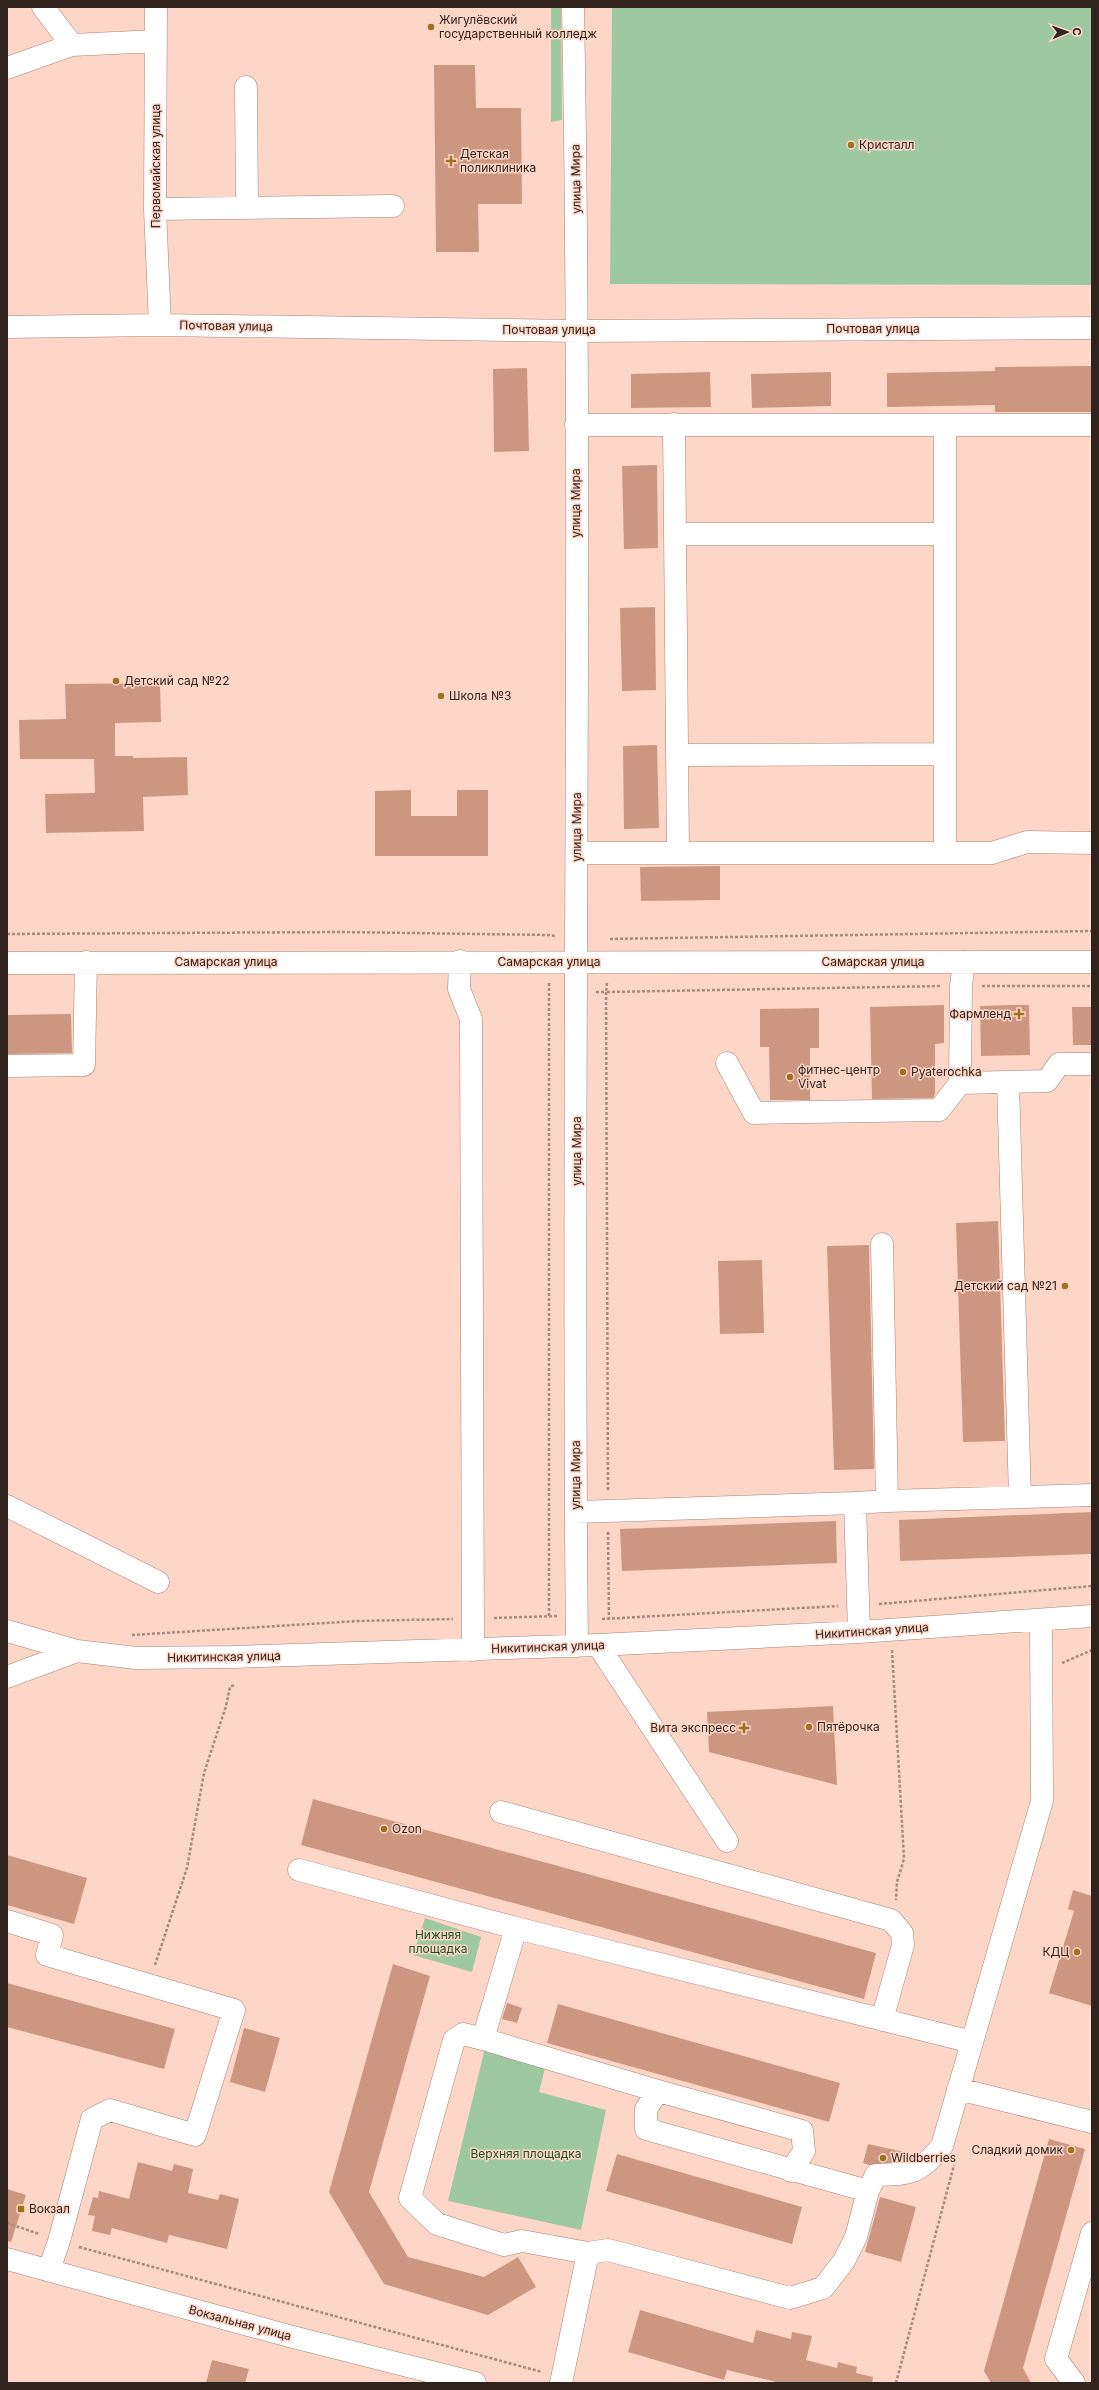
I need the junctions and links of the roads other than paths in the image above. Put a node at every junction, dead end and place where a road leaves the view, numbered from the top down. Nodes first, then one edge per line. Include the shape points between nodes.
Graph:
1 (43, 7) edge
2 (156, 7) edge
3 (573, 7) edge
4 (156, 41) junction
5 (72, 45) junction
6 (7, 68) edge
7 (246, 87) dead end
8 (392, 206) dead end
9 (155, 208) junction
10 (247, 208) junction
11 (160, 326) junction
12 (7, 327) edge
13 (1092, 328) edge
14 (578, 331) junction
15 (674, 424) junction
16 (576, 425) junction
17 (945, 425) junction
18 (1092, 425) edge
19 (675, 534) junction
20 (945, 534) junction
21 (944, 754) junction
22 (677, 755) junction
23 (1092, 843) edge
24 (577, 853) junction
25 (678, 853) junction
26 (945, 853) junction
27 (460, 961) junction
28 (86, 962) junction
29 (577, 962) junction
30 (964, 962) junction
31 (1092, 962) edge
32 (7, 963) edge
33 (727, 1063) dead end
34 (1092, 1064) edge
35 (7, 1066) edge
36 (1008, 1082) junction
37 (960, 1083) junction
38 (882, 1244) dead end
39 (1092, 1495) edge
40 (1020, 1497) junction
41 (887, 1501) junction
42 (855, 1503) junction
43 (7, 1506) edge
44 (576, 1512) junction
45 (158, 1582) dead end
46 (1092, 1616) edge
47 (1041, 1620) junction
48 (7, 1631) edge
49 (859, 1632) junction
50 (588, 1646) junction
51 (77, 1650) junction
52 (473, 1650) junction
53 (7, 1677) edge
54 (501, 1812) dead end
55 (727, 1841) dead end
56 (299, 1870) dead end
57 (7, 1921) edge
58 (516, 1928) junction
59 (882, 2020) junction
60 (483, 2039) junction
61 (972, 2042) junction
62 (958, 2089) junction
63 (658, 2091) junction
64 (1092, 2122) edge
65 (791, 2171) junction
66 (868, 2191) junction
67 (1091, 2243) edge
68 (588, 2253) junction
69 (7, 2259) edge
70 (49, 2270) junction
71 (562, 2380) edge
72 (475, 2383) edge
73 (1074, 2383) edge

1 - 5 street
2 - 4 street, Первомайская улица
3 - 14 street, улица Мира
4 - 5 street
4 - 9 street, Первомайская улица
5 - 6 street
7 - 10 street
8 - 10 street
9 - 10 street
9 - 11 street, Первомайская улица
11 - 12 street, Почтовая улица
11 - 14 street, Почтовая улица
13 - 14 street, Почтовая улица
14 - 16 street, улица Мира
15 - 16 street
15 - 17 street
15 - 19 street
16 - 24 street, улица Мира
17 - 18 street
17 - 20 street
19 - 20 street
19 - 22 street
20 - 21 street
21 - 22 street
21 - 26 street
22 - 25 street
23 - 26 street via 1027,842 992,853
24 - 25 street
24 - 29 street, улица Мира
25 - 26 street
27 - 28 street, Самарская улица
27 - 29 street, Самарская улица
27 - 52 street via 459,989 471,1019
28 - 32 street, Самарская улица
28 - 35 street via 84,1065
29 - 30 street, Самарская улица
29 - 44 street, улица Мира
30 - 31 street, Самарская улица
30 - 37 street via 961,986
33 - 37 street via 754,1114 939,1110
34 - 36 street via 1059,1064 1047,1081
36 - 37 street
36 - 40 street
38 - 41 street
39 - 40 street
40 - 41 street
41 - 42 street
42 - 44 street
42 - 49 street
43 - 45 street
44 - 50 street, улица Мира
46 - 47 street, Никитинская улица
47 - 49 street, Никитинская улица
47 - 61 street via 1042,1801
48 - 51 street, Никитинская улица
49 - 50 street, Никитинская улица
50 - 52 street, Никитинская улица
50 - 55 street
51 - 52 street, Никитинская улица via 136,1658
51 - 53 street
54 - 59 street via 893,1921 902,1933 903,1945
56 - 58 street
57 - 70 street via 52,1935 47,1955 234,2010 195,2135 110,2110 92,2119
58 - 59 street
58 - 60 street
59 - 61 street
60 - 63 street
60 - 68 street via 463,2034 454,2040 410,2198 437,2224 504,2245 522,2241
61 - 62 street
62 - 64 street
62 - 66 street via 942,2146 926,2165 902,2174 876,2175
63 - 65 street via 646,2109 646,2129
63 - 65 street via 802,2131 804,2151
65 - 66 street
66 - 68 street via 856,2237 844,2261 823,2288 790,2298 608,2250
67 - 73 street via 1056,2359
68 - 71 street
69 - 70 street, Вокзальная улица
70 - 72 street, Вокзальная улица via 289,2336

